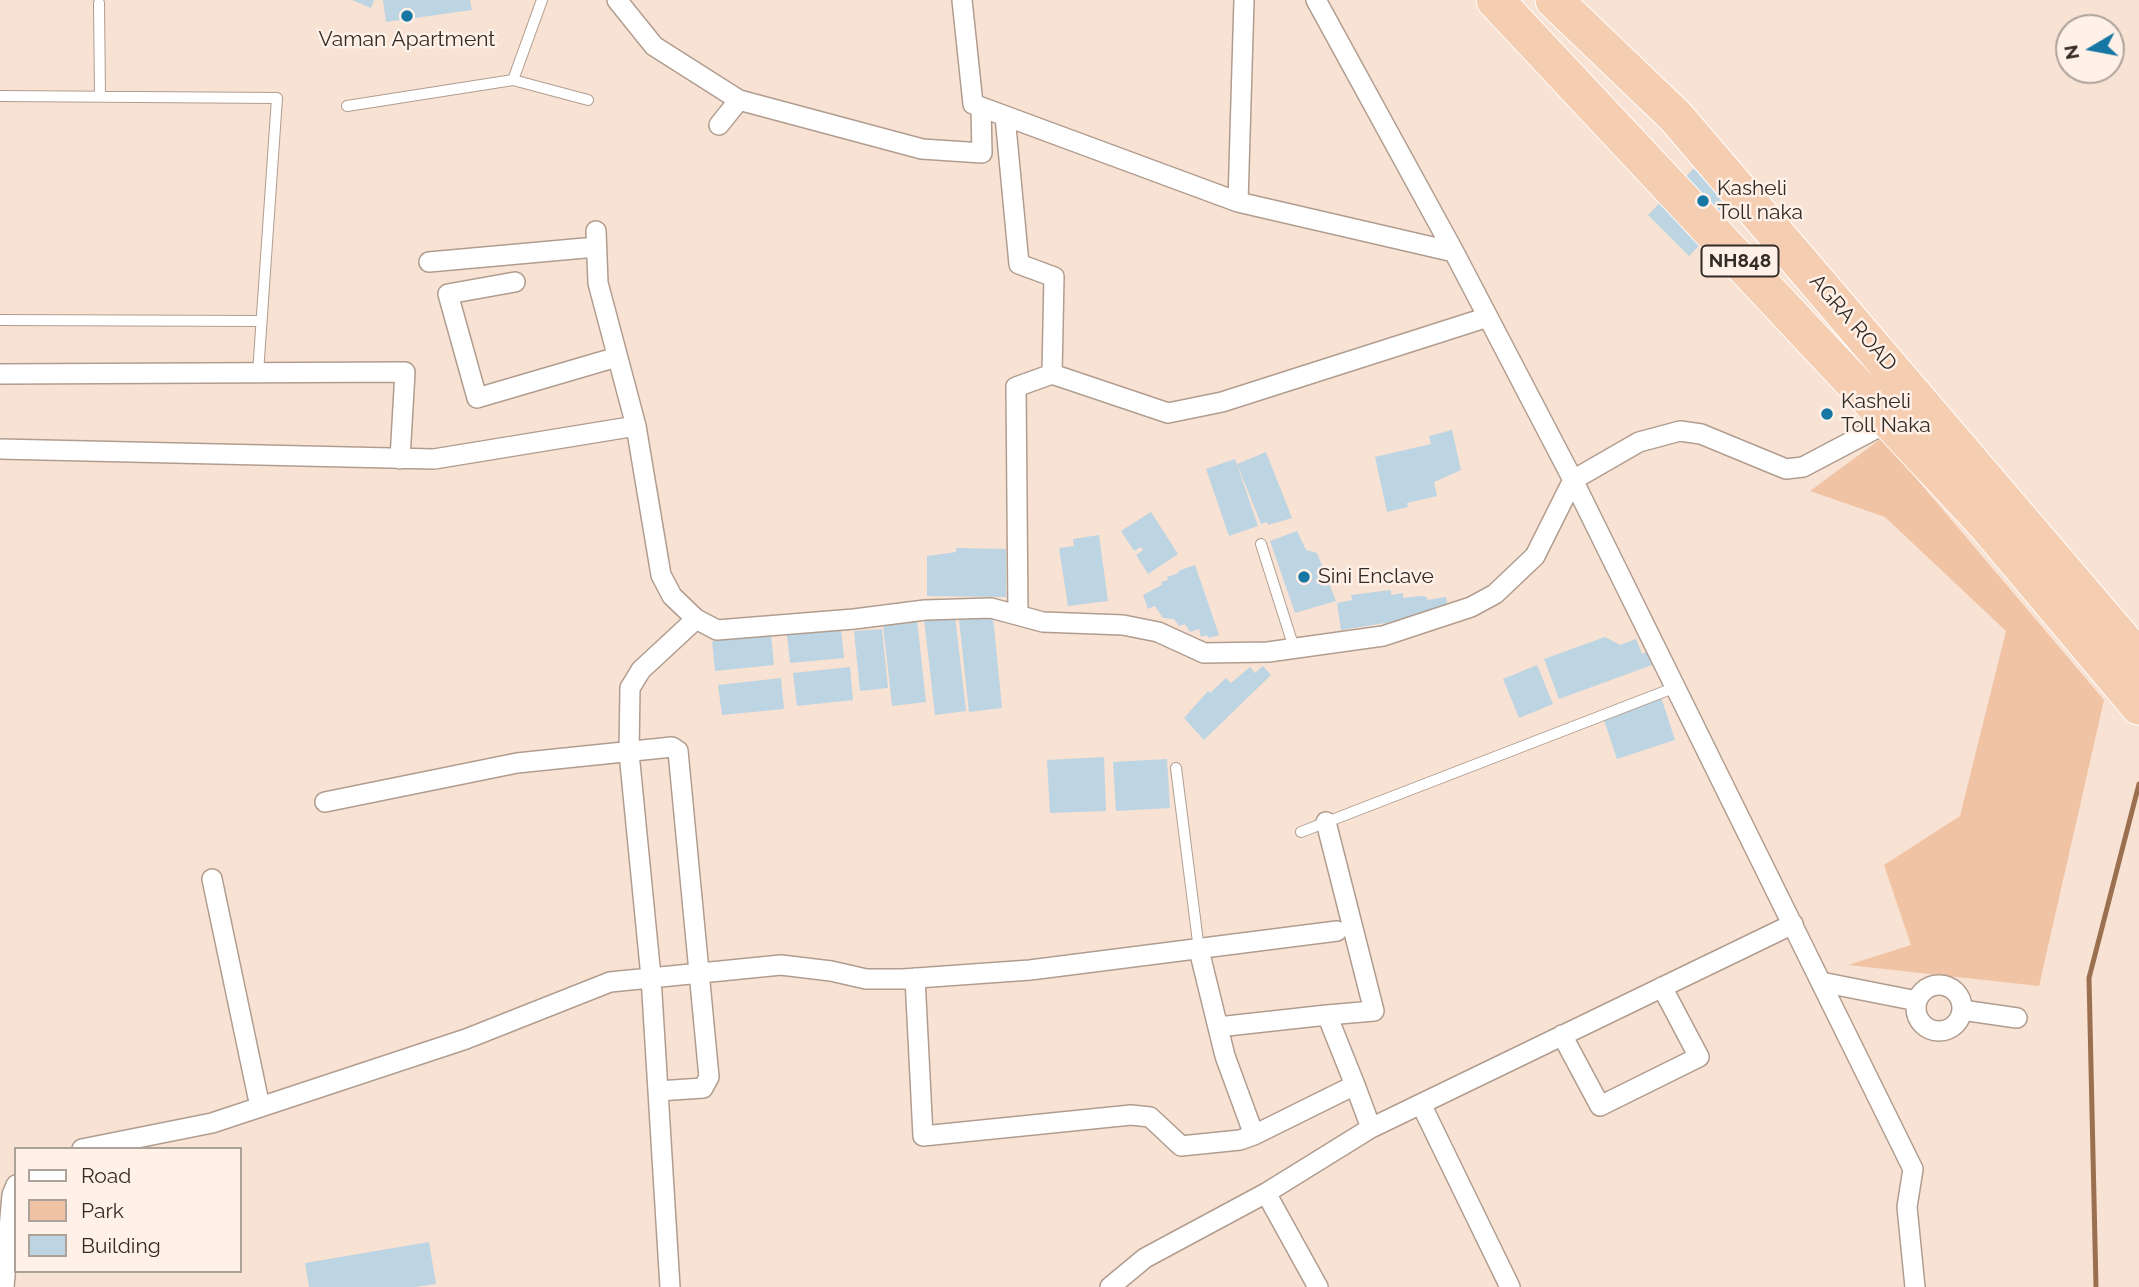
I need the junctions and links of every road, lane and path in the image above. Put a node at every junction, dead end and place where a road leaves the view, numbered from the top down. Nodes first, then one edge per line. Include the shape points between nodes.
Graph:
1 (542, 0) edge
2 (617, 0) edge
3 (962, 0) edge
4 (1244, 0) edge
5 (1316, 0) edge
6 (1495, 0) edge
7 (1554, 0) edge
8 (99, 3) dead end
9 (513, 80) junction
10 (0, 96) edge
11 (100, 96) junction
12 (588, 100) dead end
13 (739, 100) junction
14 (347, 106) dead end
15 (981, 107) junction
16 (1005, 116) junction
17 (719, 125) dead end
18 (1238, 202) junction
19 (1454, 253) junction
20 (429, 262) dead end
21 (515, 282) dead end
22 (1488, 317) junction
23 (0, 320) edge
24 (261, 321) junction
25 (617, 358) junction
26 (258, 373) junction
27 (1, 374) edge
28 (1052, 374) junction
29 (1920, 401) junction
30 (1891, 421) junction
31 (636, 426) junction
32 (0, 449) edge
33 (400, 459) junction
34 (1573, 480) junction
35 (1996, 513) junction
36 (1261, 544) dead end
37 (1018, 615) junction
38 (696, 619) junction
39 (1294, 648) junction
40 (2139, 659) edge
41 (1676, 687) junction
42 (2139, 706) edge
43 (629, 753) junction
44 (1176, 768) dead end
45 (325, 802) dead end
46 (1326, 822) junction
47 (1301, 832) dead end
48 (212, 878) dead end
49 (1793, 924) junction
50 (1337, 932) dead end
51 (1199, 950) junction
52 (698, 972) junction
53 (651, 977) junction
54 (915, 978) junction
55 (1821, 982) junction
56 (1662, 987) junction
57 (1917, 1001) junction
58 (1962, 1010) junction
59 (1326, 1015) junction
60 (2017, 1018) dead end
61 (1218, 1027) junction
62 (1562, 1035) junction
63 (1355, 1086) junction
64 (658, 1091) junction
65 (1421, 1104) junction
66 (260, 1107) junction
67 (1371, 1128) junction
68 (1254, 1135) junction
69 (90, 1147) edge
70 (14, 1190) edge
71 (1266, 1193) junction
72 (4, 1287) edge
73 (670, 1287) edge
74 (1110, 1287) edge
75 (1318, 1287) edge
76 (1510, 1287) edge
77 (1915, 1287) edge

1 - 9 lane
2 - 13 street via 654,46
3 - 15 street via 973,104
4 - 18 street
5 - 19 street
6 - 30 highway, NH848
7 - 29 highway, AGRA ROAD / NH848 via 1676,117
8 - 11 lane
9 - 12 lane
9 - 14 lane
10 - 11 lane
11 - 24 lane via 276,98
13 - 15 street via 922,149 982,153
13 - 17 street
15 - 16 street
16 - 18 street
16 - 28 street via 1019,264 1054,277
18 - 19 street
19 - 22 street
20 - 25 street via 596,239 598,283
21 - 25 street via 448,294 477,398
22 - 28 street via 1222,402 1168,413
22 - 34 street
23 - 24 lane
24 - 26 lane
25 - 31 street
26 - 27 street
26 - 33 street via 405,372
28 - 37 street via 1016,387
29 - 30 street
29 - 35 highway, AGRA ROAD / NH848
30 - 34 street via 1803,467 1786,469 1701,434 1680,431 1639,442
30 - 35 highway, NH848
31 - 33 street via 434,459
31 - 38 street via 661,575 672,596
32 - 33 street
34 - 39 street via 1535,556 1495,594 1471,607 1383,636
34 - 41 street
35 - 40 highway, AGRA ROAD / NH848
35 - 42 highway, AGRA ROAD / NH848
36 - 39 lane
37 - 38 street via 991,608 925,610 717,630
37 - 39 street via 1043,622 1123,625 1204,653
38 - 43 street via 641,670 630,688
41 - 46 lane
41 - 49 street
43 - 45 street via 517,763
43 - 52 street via 673,747 678,751
43 - 53 street
44 - 51 lane
46 - 47 lane
46 - 59 street via 1374,1011
48 - 66 street
49 - 55 street
49 - 56 street
50 - 51 street
51 - 54 street
51 - 61 street
52 - 53 street
52 - 54 street via 781,965 866,979
52 - 64 street via 709,1077 703,1088
53 - 64 street
53 - 66 street via 610,982 466,1039
54 - 68 street via 923,1136 1131,1115 1150,1117 1181,1146
55 - 57 street
55 - 77 street via 1913,1168 1908,1207
56 - 62 street
56 - 62 street via 1699,1057 1601,1106
57 - 58 street via 1932,985 1947,986 1959,995
57 - 58 street via 1917,1016 1935,1031 1950,1029
58 - 60 street
59 - 61 street
59 - 63 street
61 - 68 street
62 - 65 street
63 - 67 street
63 - 68 street
64 - 73 street
65 - 67 street
65 - 76 street
66 - 69 street via 179,1130
67 - 71 street
70 - 72 street
71 - 74 street via 1145,1258
71 - 75 street

